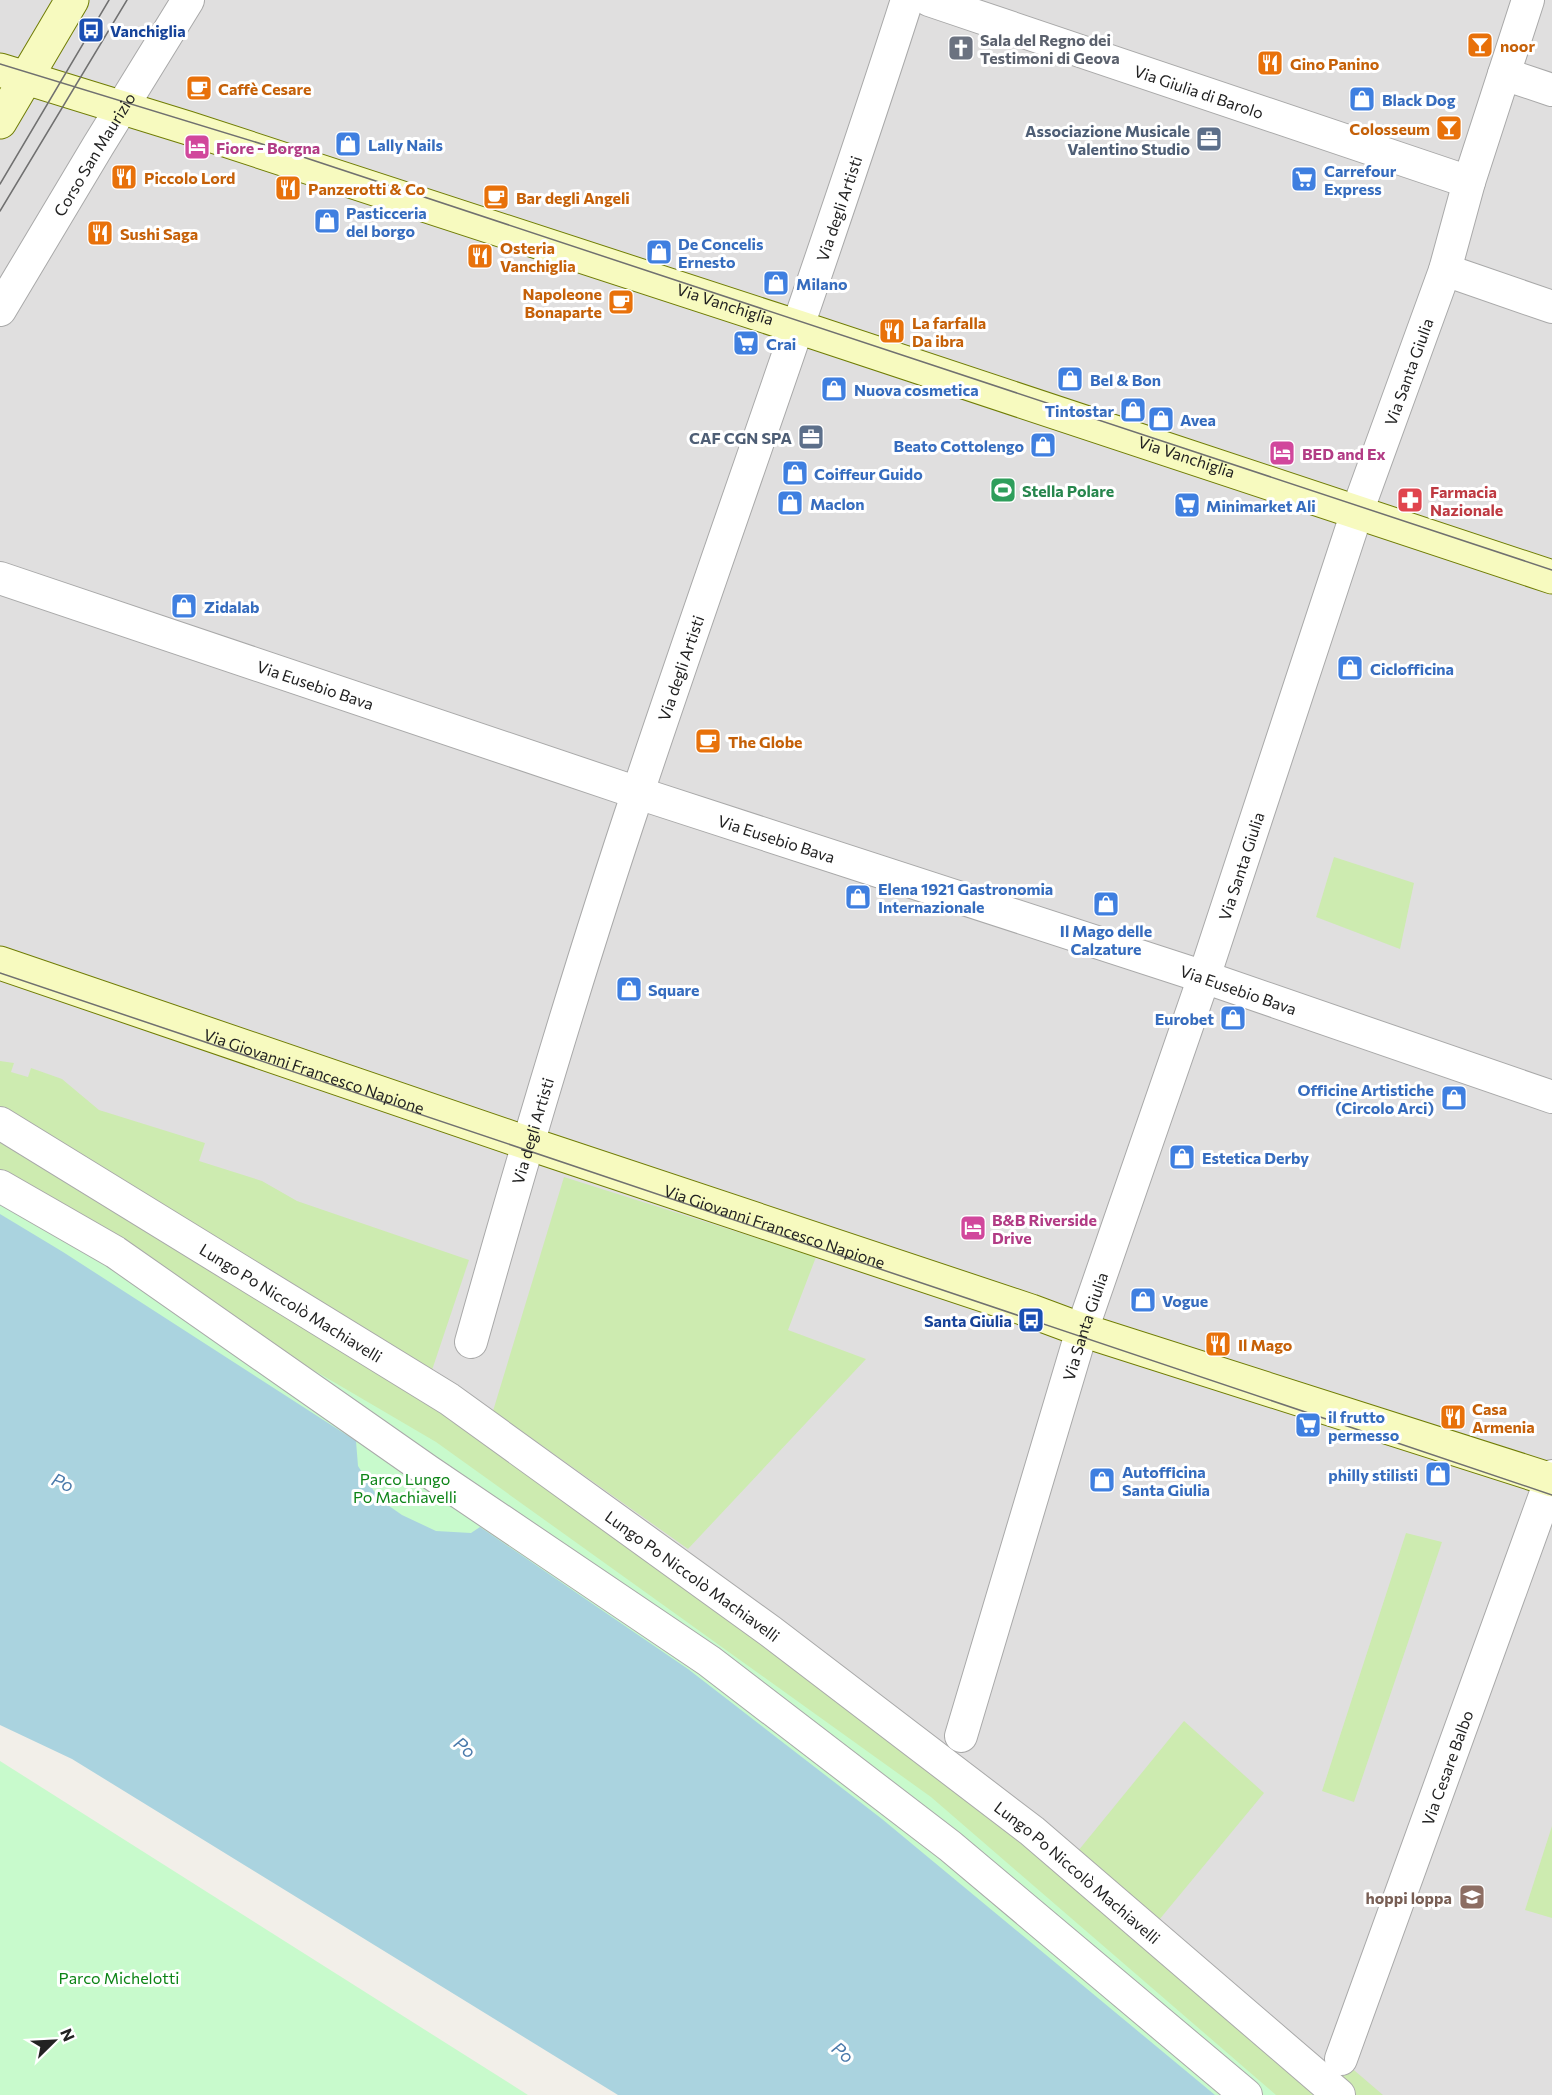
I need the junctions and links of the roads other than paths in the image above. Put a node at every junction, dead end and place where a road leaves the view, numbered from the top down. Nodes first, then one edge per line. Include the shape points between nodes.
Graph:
1 (72, 0) edge
2 (188, 0) edge
3 (907, 0) edge
4 (929, 0) edge
5 (1528, 0) edge
6 (13, 74) edge
7 (1504, 74) junction
8 (1552, 90) edge
9 (122, 107) junction
10 (0, 122) edge
11 (1469, 182) junction
12 (1445, 270) junction
13 (1552, 307) edge
14 (0, 310) edge
15 (798, 327) junction
16 (1357, 512) junction
17 (1552, 577) edge
18 (0, 578) edge
19 (638, 793) junction
20 (0, 963) edge
21 (1204, 977) junction
22 (1552, 1097) edge
23 (0, 1123) edge
24 (527, 1143) junction
25 (0, 1186) edge
26 (1082, 1330) junction
27 (471, 1342) dead end
28 (1552, 1478) edge
29 (961, 1736) dead end
30 (1341, 2059) dead end
31 (1246, 2095) edge
32 (1339, 2095) edge

1 - 6 street
2 - 9 street, Corso San Maurizio
3 - 15 street, Via degli Artisti
4 - 11 street, Via Giulia di Barolo
5 - 7 street, Via Santa Giulia
6 - 9 street, Via Vanchiglia
6 - 10 street
7 - 8 street
7 - 11 street, Via Santa Giulia
9 - 14 street, Corso San Maurizio
9 - 15 street, Via Vanchiglia
11 - 12 street, Via Santa Giulia
12 - 13 street
12 - 16 street, Via Santa Giulia
15 - 16 street, Via Vanchiglia
15 - 19 street, Via degli Artisti
16 - 17 street, Via Vanchiglia
16 - 21 street, Via Santa Giulia
18 - 19 street, Via Eusebio Bava
19 - 21 street, Via Eusebio Bava
19 - 24 street, Via degli Artisti
20 - 24 street, Via Giovanni Francesco Napione
21 - 22 street, Via Eusebio Bava
21 - 26 street, Via Santa Giulia
23 - 32 street, Lungo Po Niccolò Machiavelli via 449,1399 760,1624 1032,1831
24 - 26 street, Via Giovanni Francesco Napione
24 - 27 street, Via degli Artisti
25 - 31 street via 115,1252 709,1661 950,1846
26 - 28 street, Via Giovanni Francesco Napione
26 - 29 street, Via Santa Giulia
28 - 30 street, Via Cesare Balbo

